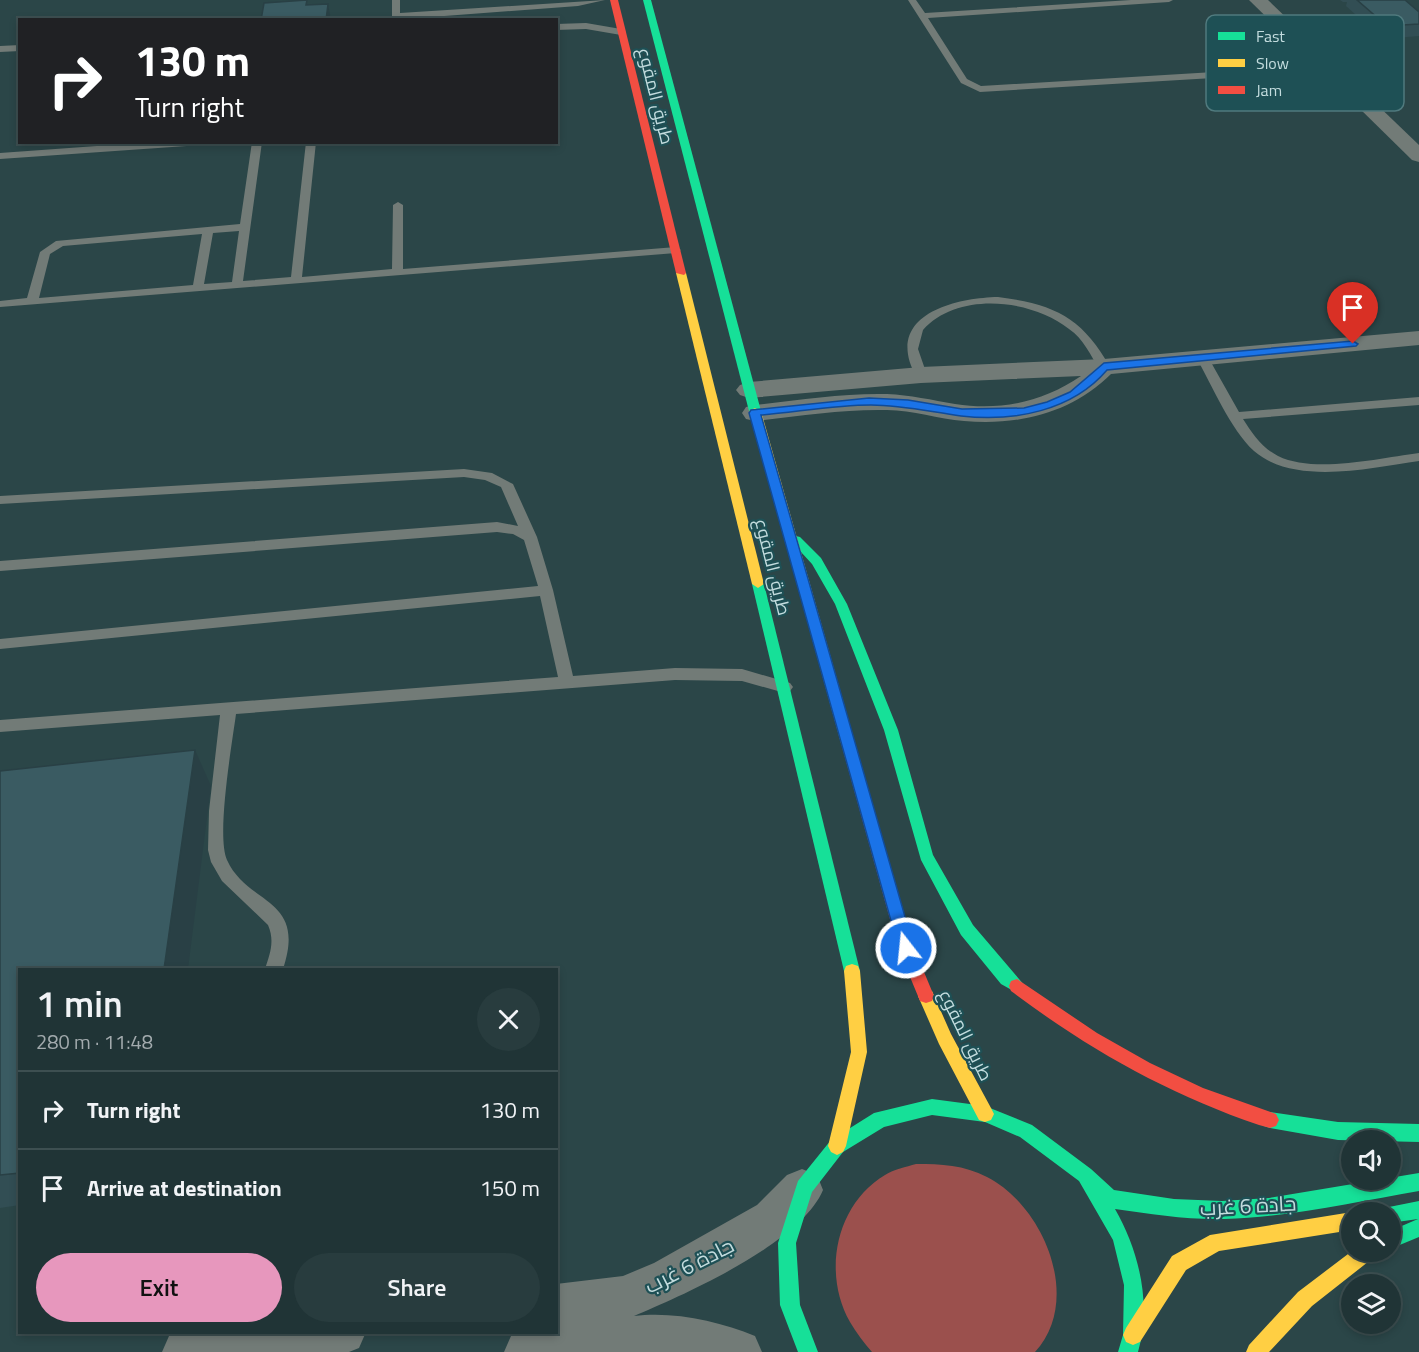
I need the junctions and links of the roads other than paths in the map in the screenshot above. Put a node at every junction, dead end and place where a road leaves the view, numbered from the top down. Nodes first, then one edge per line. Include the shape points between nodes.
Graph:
1 (396, 0) edge
2 (601, 0) edge
3 (614, 0) edge
4 (647, 0) edge
5 (912, 0) edge
6 (1169, 0) edge
7 (1258, 0) edge
8 (521, 8) junction
9 (1273, 15) edge
10 (922, 16) junction
11 (396, 18) edge
12 (502, 18) edge
13 (558, 27) edge
14 (621, 32) junction
15 (18, 48) edge
16 (0, 49) edge
17 (1206, 75) edge
18 (1372, 111) edge
19 (155, 144) edge
20 (257, 144) edge
21 (311, 144) edge
22 (132, 145) edge
23 (0, 156) edge
24 (1419, 156) edge
25 (398, 205) dead end
26 (244, 228) junction
27 (208, 230) junction
28 (676, 250) junction
29 (397, 272) junction
30 (296, 280) junction
31 (237, 284) junction
32 (198, 287) junction
33 (32, 301) junction
34 (0, 304) edge
35 (1419, 338) edge
36 (1202, 357) junction
37 (1104, 367) junction
38 (921, 375) junction
39 (752, 401) junction
40 (1419, 401) edge
41 (1237, 416) junction
42 (1419, 457) edge
43 (0, 500) edge
44 (789, 534) junction
45 (530, 537) junction
46 (0, 566) edge
47 (546, 590) junction
48 (0, 644) edge
49 (567, 683) junction
50 (784, 687) junction
51 (229, 707) junction
52 (0, 726) edge
53 (274, 968) edge
54 (985, 1114) junction
55 (1419, 1133) edge
56 (837, 1146) junction
57 (1085, 1175) junction
58 (1419, 1182) edge
59 (804, 1187) junction
60 (1419, 1210) edge
61 (1401, 1212) edge
62 (1341, 1223) edge
63 (1419, 1228) edge
64 (1401, 1235) edge
65 (1351, 1262) edge
66 (558, 1306) edge
67 (320, 1334) edge
68 (1133, 1335) junction
69 (205, 1344) edge
70 (527, 1352) edge
71 (739, 1352) edge
72 (808, 1352) edge
73 (1128, 1352) edge
74 (1257, 1352) edge

1 - 11 lane
2 - 8 lane
3 - 14 main road, طريق المقوع
4 - 39 main road, طريق المقوع
5 - 10 lane
6 - 10 lane
7 - 9 street
8 - 11 lane
8 - 12 lane
10 - 17 lane via 964,81 980,89
13 - 14 lane via 586,26
14 - 28 main road, طريق المقوع
15 - 16 lane
18 - 24 street
19 - 22 lane
20 - 26 lane
21 - 30 lane
22 - 23 lane
25 - 29 lane
26 - 27 lane
26 - 31 lane
27 - 32 lane
27 - 33 lane via 66,241 53,246 45,252
28 - 29 lane
28 - 50 main road, طريق المقوع
29 - 30 lane
30 - 31 lane
31 - 32 lane
32 - 33 lane
33 - 34 lane
35 - 36 street
36 - 37 street
36 - 41 lane
37 - 38 street
37 - 38 lane via 1085,336 1068,321 1017,303 988,301 961,304 938,312 921,324 913,339 913,356
37 - 39 street via 1074,394 1051,404 993,414 908,403
38 - 39 street
39 - 44 main road, طريق المقوع
40 - 41 lane
41 - 42 lane via 1257,447 1285,463 1320,467
43 - 45 lane via 464,472 506,484
44 - 54 main road, طريق المقوع via 906,948 945,1039
44 - 55 main road via 817,561 841,604 891,730 926,856 967,930 1007,979 1065,1023 1195,1094 1265,1119 1338,1131
45 - 46 lane via 497,526
45 - 47 lane
47 - 48 lane
47 - 49 lane
49 - 50 lane via 720,673
49 - 51 lane
50 - 56 main road, طريق المقوع via 851,963 860,1052
51 - 52 lane
51 - 53 lane via 215,847 224,871 276,921 283,943
54 - 56 main road, جادة 6 غرب via 932,1107 880,1119
54 - 57 main road, جادة 6 غرب via 1026,1131
56 - 59 main road
57 - 58 main road, جادة 6 غرب via 1110,1199 1222,1210 1269,1207
57 - 68 main road via 1121,1237 1133,1285
59 - 66 street, جادة 6 غرب via 772,1220 669,1279 623,1298
59 - 72 main road via 788,1243 790,1305
60 - 61 main road
62 - 68 main road, جادة 6 غرب via 1217,1242 1179,1263
63 - 64 main road
65 - 74 main road via 1305,1299
67 - 69 street
68 - 73 main road
70 - 71 street via 645,1337 687,1340

